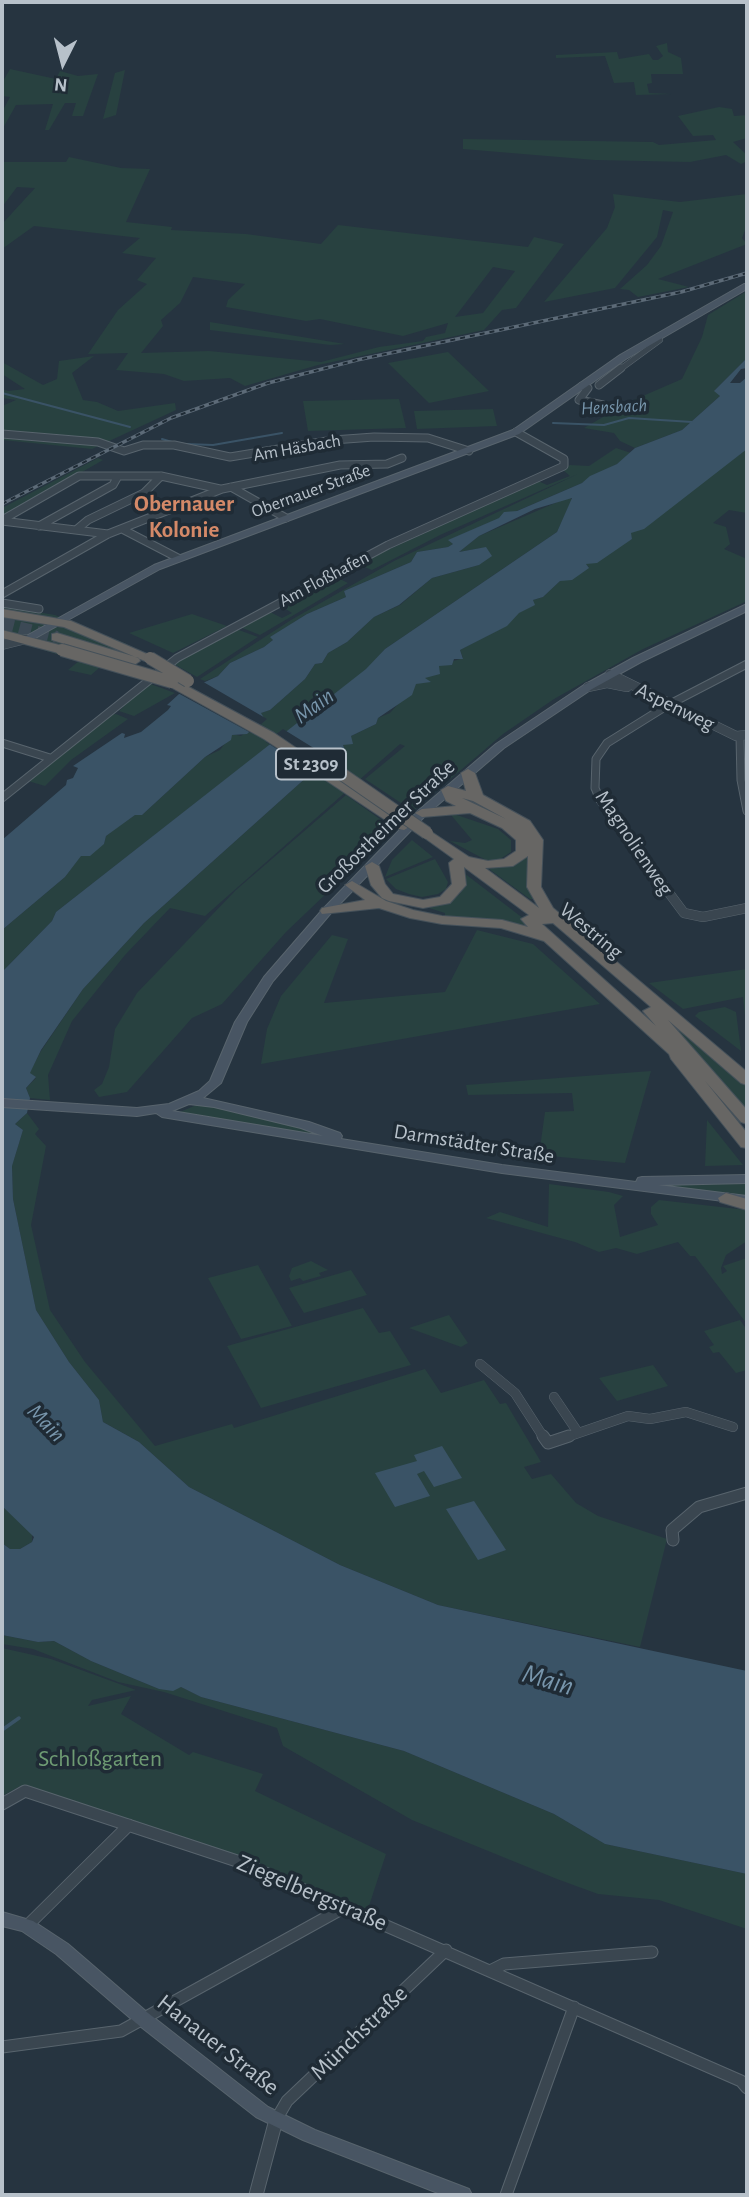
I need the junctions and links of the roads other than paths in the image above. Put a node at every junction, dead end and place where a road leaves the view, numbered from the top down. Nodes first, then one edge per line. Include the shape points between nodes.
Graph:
1 (747, 286) edge
2 (657, 337) junction
3 (599, 385) dead end
4 (582, 386) junction
5 (603, 405) dead end
6 (516, 432) junction
7 (2, 434) edge
8 (469, 451) junction
9 (402, 458) dead end
10 (160, 476) junction
11 (117, 478) junction
12 (231, 487) junction
13 (222, 489) junction
14 (286, 519) junction
15 (2, 521) edge
16 (40, 526) junction
17 (122, 529) junction
18 (76, 530) junction
19 (108, 534) junction
20 (178, 558) junction
21 (2, 594) edge
22 (2, 603) edge
23 (747, 607) edge
24 (39, 609) dead end
25 (2, 613) edge
26 (58, 621) junction
27 (11, 640) edge
28 (63, 642) junction
29 (90, 647) junction
30 (747, 664) edge
31 (610, 674) junction
32 (188, 681) junction
33 (172, 682) junction
34 (588, 687) junction
35 (635, 689) junction
36 (668, 705) junction
37 (744, 736) edge
38 (2, 743) edge
39 (50, 758) junction
40 (468, 773) junction
41 (744, 774) edge
42 (448, 790) junction
43 (2, 798) edge
44 (474, 803) junction
45 (747, 811) edge
46 (422, 813) junction
47 (425, 835) junction
48 (460, 861) junction
49 (372, 866) junction
50 (352, 885) junction
51 (384, 900) junction
52 (747, 908) edge
53 (327, 911) junction
54 (560, 938) junction
55 (587, 946) junction
56 (672, 1051) junction
57 (709, 1080) junction
58 (747, 1080) edge
59 (215, 1083) junction
60 (190, 1101) junction
61 (2, 1103) edge
62 (226, 1106) junction
63 (141, 1112) junction
64 (747, 1119) edge
65 (356, 1143) junction
66 (747, 1143) edge
67 (747, 1179) edge
68 (586, 1181) junction
69 (726, 1198) joint
70 (747, 1202) edge
71 (481, 1364) dead end
72 (554, 1397) dead end
73 (733, 1427) dead end
74 (577, 1431) junction
75 (747, 1493) edge
76 (673, 1540) dead end
77 (2, 1804) edge
78 (129, 1825) junction
79 (345, 1907) junction
80 (2, 1919) edge
81 (27, 1926) junction
82 (446, 1950) junction
83 (652, 1952) dead end
84 (492, 1970) junction
85 (574, 2007) junction
86 (142, 2018) junction
87 (2, 2047) edge
88 (747, 2088) edge
89 (276, 2120) junction
90 (508, 2191) edge
91 (256, 2195) edge
92 (463, 2195) edge

1 - 2 main road, Obernauer Straße / St 2309
2 - 3 street, Obernauer Straße via 660,340
2 - 4 main road, Obernauer Straße / St 2309
4 - 5 street via 588,388 579,400
4 - 6 main road, Obernauer Straße / St 2309
6 - 8 main road, Obernauer Straße / St 2309
6 - 39 street, Am Floßhafen via 564,459 564,466 388,545 197,647
7 - 8 street, Am Häsbach via 98,442 124,451 143,445 174,445 216,456 244,457 350,438 442,440
8 - 14 main road, Obernauer Straße / St 2309
9 - 12 street
10 - 11 street
10 - 13 street
10 - 18 street via 144,493
11 - 15 street via 79,477
11 - 16 street via 113,485
12 - 13 street
12 - 14 street
13 - 17 street
14 - 20 main road, Obernauer Straße / St 2309
15 - 16 street
16 - 18 street
17 - 19 street
17 - 20 street
18 - 19 street
19 - 21 street
20 - 26 main road, Obernauer Straße / St 2309
22 - 24 street
23 - 31 main road, Großostheimer Straße
25 - 26 highway
26 - 27 main road, Obernauer Straße / St 2309
26 - 32 highway, bridge via 150,658
27 - 28 highway, St 2309
28 - 29 highway
28 - 33 highway, St 2309, bridge
29 - 32 highway, bridge
29 - 33 highway, bridge
30 - 36 street, Magnolienweg
31 - 34 main road, Großostheimer Straße
31 - 35 street, Aspenweg
32 - 47 highway, St 2309, bridge via 336,770
33 - 47 highway, St 2309 via 269,736
34 - 35 street via 607,683
34 - 40 main road, Großostheimer Straße via 527,726
35 - 36 street, Aspenweg
36 - 37 street, Aspenweg
36 - 52 street, Magnolienweg via 600,750 594,788 680,909 695,917
37 - 41 street
38 - 39 street
39 - 43 street, Am Floßhafen
40 - 42 main road, Großostheimer Straße
40 - 44 highway
41 - 45 street
42 - 44 highway via 452,798
42 - 46 main road, Großostheimer Straße
44 - 46 highway
44 - 48 highway via 517,832 524,846 517,859 508,863
44 - 55 highway via 516,817 533,831 537,847 533,878 539,900
46 - 49 main road, Großostheimer Straße
47 - 48 highway, Westring / St 2309
48 - 51 highway via 459,885 445,900 423,904
48 - 54 highway, Westring / St 2309
49 - 50 main road, Großostheimer Straße
49 - 51 highway
50 - 51 highway
50 - 53 main road, Großostheimer Straße
51 - 53 highway
51 - 54 highway via 424,918 514,927
53 - 59 main road, Großostheimer Straße via 253,1000
54 - 55 highway
54 - 56 highway, Westring / St 2309
54 - 57 highway, Westring / St 2309 via 643,1003
55 - 58 highway
56 - 57 highway, Westring / St 2309
56 - 66 highway
57 - 64 highway, Westring / St 2309
59 - 60 main road, Großostheimer Straße
59 - 62 main road
60 - 62 main road, Darmstädter Straße
60 - 63 main road, Großostheimer Straße
61 - 63 main road, Großostheimer Straße
62 - 65 main road, Darmstädter Straße
63 - 65 main road, Darmstädter Straße
65 - 68 main road, Darmstädter Straße
67 - 68 main road, Darmstädter Straße
68 - 69 main road, Darmstädter Straße
69 - 70 highway
71 - 74 street via 515,1393 548,1443
72 - 74 street
73 - 74 street via 687,1412 650,1419 628,1416
75 - 76 street via 699,1507 671,1530
77 - 78 street, Ziegelbergstraße via 25,1791
78 - 79 street, Ziegelbergstraße via 240,1862
78 - 81 street
79 - 82 street, Ziegelbergstraße
79 - 86 street
80 - 81 main road, Hanauer Straße
81 - 86 main road, Hanauer Straße via 62,1949
82 - 84 street, Ziegelbergstraße
82 - 89 street, Münchstraße via 287,2101
83 - 84 street via 504,1964
84 - 85 street, Ziegelbergstraße
85 - 88 street, Ziegelbergstraße via 741,2081
85 - 90 street
86 - 87 street via 111,2035
86 - 89 main road, Hanauer Straße via 250,2105
89 - 91 street
89 - 92 main road, Hanauer Straße

